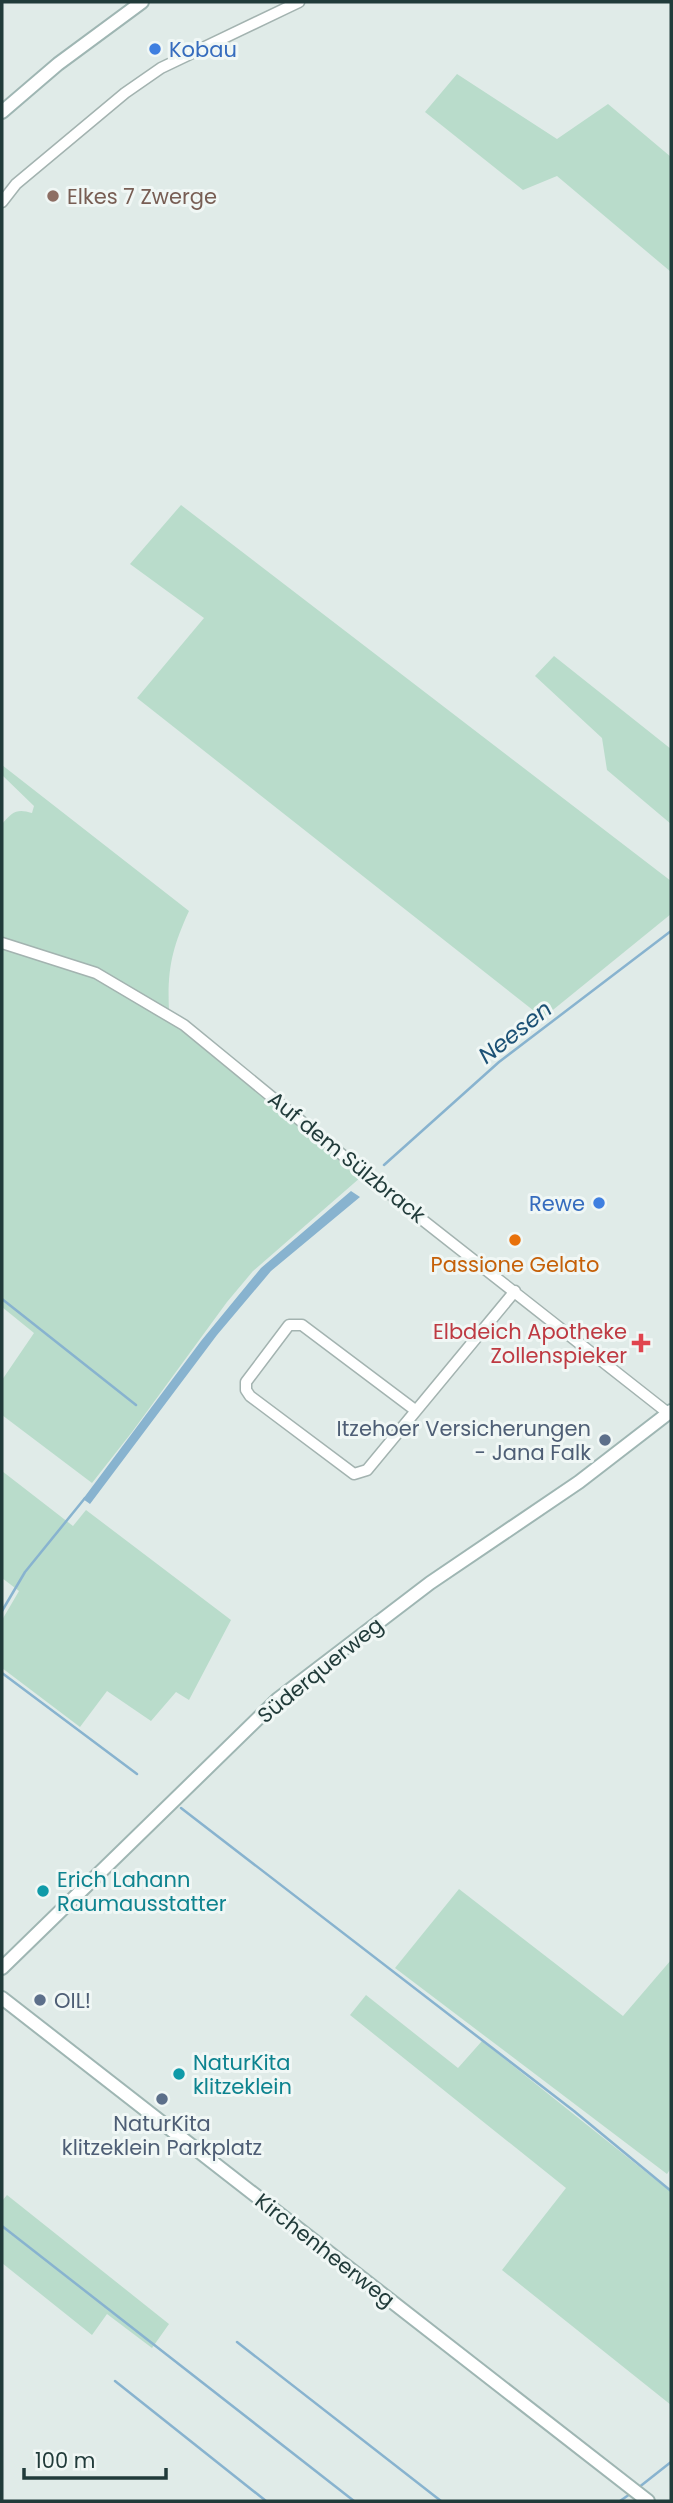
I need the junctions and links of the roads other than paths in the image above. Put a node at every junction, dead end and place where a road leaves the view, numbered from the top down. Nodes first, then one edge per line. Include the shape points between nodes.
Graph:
1 (142, 2) edge
2 (299, 2) edge
3 (2, 112) edge
4 (2, 202) edge
5 (2, 943) edge
6 (515, 1291) junction
7 (415, 1410) junction
8 (670, 1412) edge
9 (2, 1968) edge
10 (2, 1998) edge
11 (644, 2498) edge

1 - 3 street
2 - 4 street via 143,80 16,184
5 - 6 street, Auf dem Sülzbrack via 96,973 184,1025
6 - 7 street
6 - 8 street, Auf dem Sülzbrack
7 - 7 street via 367,1470 354,1474 250,1396 246,1382 289,1325 302,1325
8 - 9 street, Süderquerweg via 579,1482 430,1583 278,1699
10 - 11 street, Kirchenheerweg

